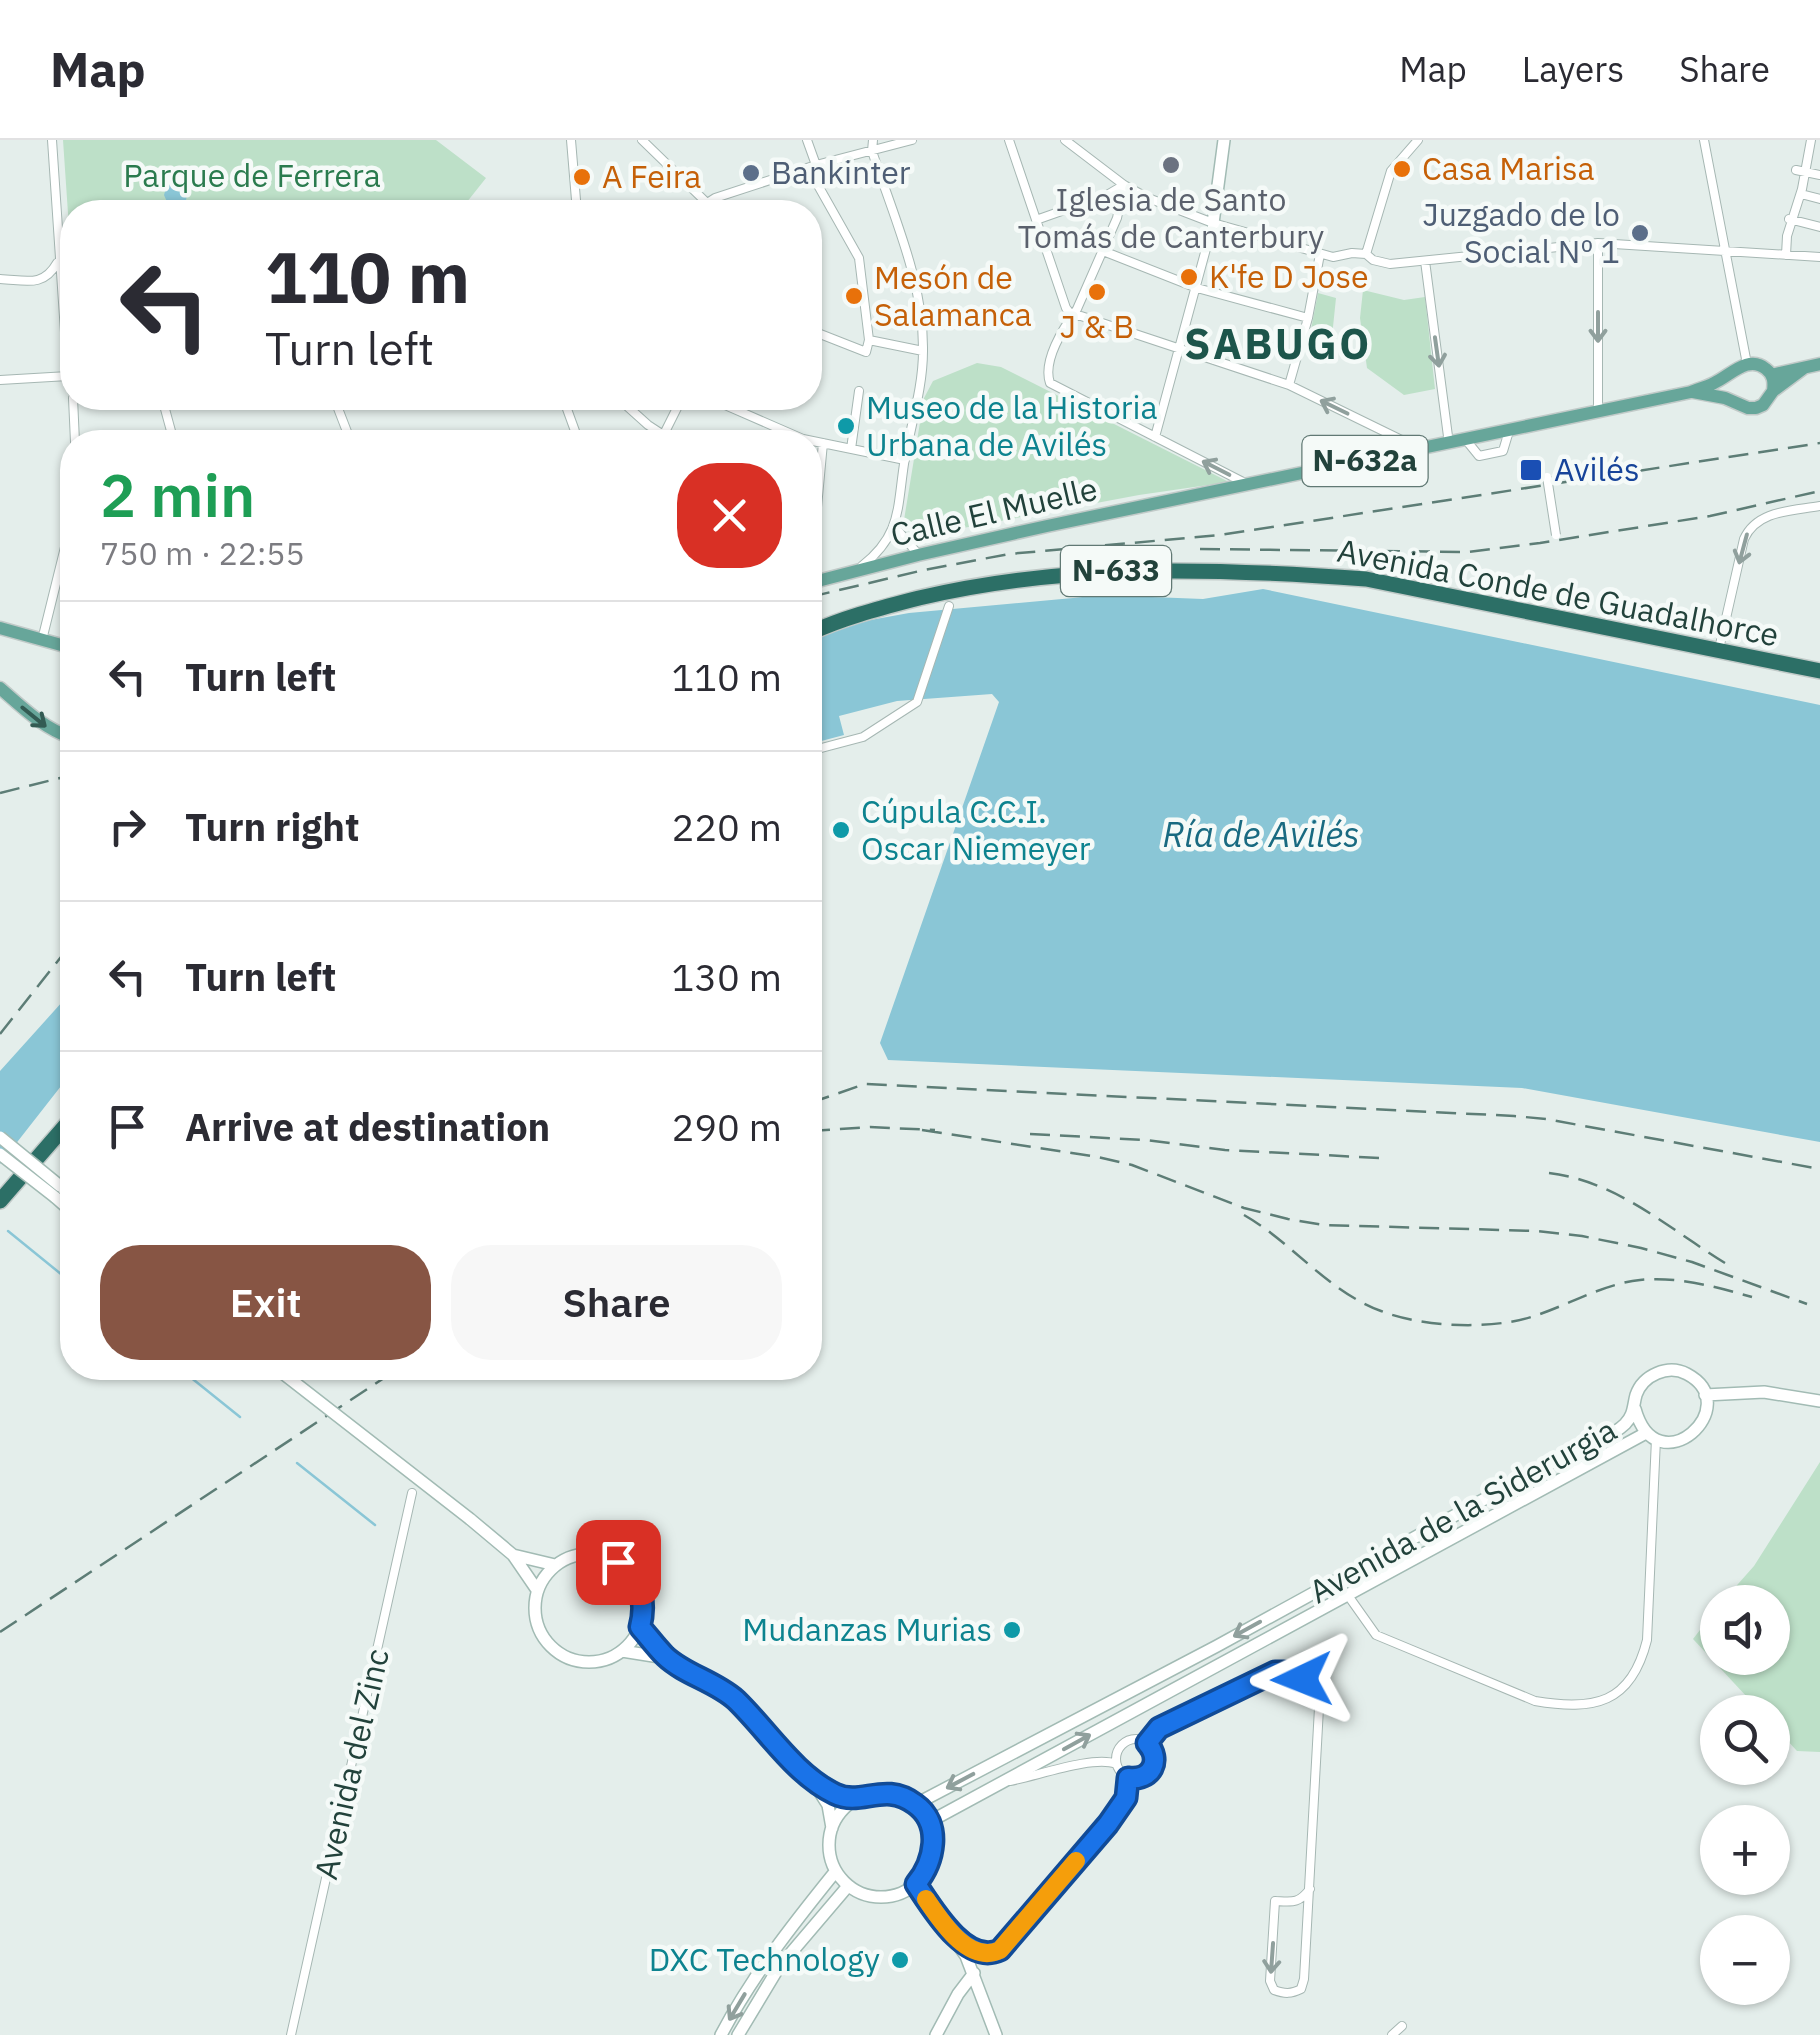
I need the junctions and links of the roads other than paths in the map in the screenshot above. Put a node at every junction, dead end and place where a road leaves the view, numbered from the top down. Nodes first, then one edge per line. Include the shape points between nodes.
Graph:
1 (52, 140) edge
2 (571, 140) edge
3 (642, 140) edge
4 (807, 140) edge
5 (874, 140) edge
6 (912, 140) edge
7 (1009, 140) edge
8 (1224, 140) edge
9 (1418, 140) edge
10 (1704, 140) edge
11 (1067, 141) edge
12 (1814, 141) edge
13 (872, 150) junction
14 (816, 165) junction
15 (1800, 170) junction
16 (1820, 175) edge
17 (1124, 185) junction
18 (1801, 191) junction
19 (1820, 199) edge
20 (576, 200) edge
21 (704, 200) edge
22 (716, 200) edge
23 (1036, 220) junction
24 (1790, 220) junction
25 (1213, 223) junction
26 (1820, 227) edge
27 (1598, 243) junction
28 (1103, 251) junction
29 (1724, 252) junction
30 (1320, 254) junction
31 (1366, 254) junction
32 (1786, 255) junction
33 (58, 256) junction
34 (1820, 257) edge
35 (1424, 261) junction
36 (60, 276) edge
37 (0, 278) edge
38 (1196, 288) junction
39 (1072, 316) junction
40 (1308, 318) junction
41 (822, 335) edge
42 (870, 340) junction
43 (1180, 350) junction
44 (923, 351) junction
45 (1747, 364) junction
46 (1820, 364) edge
47 (1804, 368) junction
48 (1734, 372) junction
49 (1771, 375) junction
50 (60, 377) edge
51 (0, 380) edge
52 (1289, 385) junction
53 (859, 391) dead end
54 (1691, 392) junction
55 (1774, 392) junction
56 (1735, 401) junction
57 (631, 410) edge
58 (739, 410) edge
59 (1598, 412) junction
60 (653, 430) edge
61 (783, 430) edge
62 (1155, 437) junction
63 (822, 443) edge
64 (823, 444) dead end
65 (1449, 444) junction
66 (851, 449) junction
67 (1422, 450) junction
68 (822, 453) edge
69 (905, 460) junction
70 (1547, 477) dead end
71 (1249, 485) junction
72 (1820, 506) edge
73 (895, 527) junction
74 (1556, 535) dead end
75 (918, 555) junction
76 (60, 567) edge
77 (855, 572) junction
78 (822, 579) edge
79 (949, 606) dead end
80 (822, 627) edge
81 (0, 628) edge
82 (42, 640) junction
83 (60, 645) edge
84 (1719, 650) junction
85 (1820, 671) edge
86 (0, 688) edge
87 (60, 733) edge
88 (822, 748) edge
89 (60, 1128) edge
90 (0, 1137) edge
91 (0, 1154) edge
92 (58, 1191) junction
93 (60, 1194) edge
94 (0, 1201) edge
95 (291, 1380) edge
96 (1705, 1395) junction
97 (1820, 1401) edge
98 (1635, 1410) junction
99 (1651, 1436) junction
100 (412, 1494) dead end
101 (513, 1554) junction
102 (555, 1565) junction
103 (537, 1590) junction
104 (1347, 1594) junction
105 (640, 1627) junction
106 (622, 1651) junction
107 (666, 1658) junction
108 (1147, 1743) junction
109 (1116, 1764) junction
110 (1128, 1778) junction
111 (814, 1783) junction
112 (1001, 1783) junction
113 (856, 1800) junction
114 (916, 1804) junction
115 (930, 1822) junction
116 (832, 1830) junction
117 (835, 1872) junction
118 (916, 1884) junction
119 (848, 1886) junction
120 (1310, 1889) junction
121 (944, 1925) junction
122 (974, 1972) junction
123 (1402, 2026) dead end
124 (291, 2035) edge
125 (721, 2035) edge
126 (738, 2035) edge
127 (936, 2035) edge
128 (996, 2035) edge
129 (1392, 2035) edge

1 - 33 street
2 - 20 street
3 - 21 street
4 - 14 street
5 - 13 street
6 - 13 street
7 - 23 street
8 - 25 main road
9 - 31 street via 1391,171
10 - 29 street
11 - 17 street
12 - 15 street
13 - 14 street
13 - 44 street via 920,304
14 - 22 street
14 - 42 street via 814,180 859,258
15 - 16 street
15 - 18 street
17 - 23 street
17 - 25 street
17 - 28 street
18 - 19 street
18 - 24 street
23 - 39 street
24 - 26 street
24 - 32 street
25 - 30 street
25 - 38 street
27 - 29 street
27 - 35 street
27 -> 59 street
28 - 38 street
28 - 39 street
29 - 32 street
29 - 45 street
30 - 31 street
30 - 40 street
31 - 35 street via 1390,264
32 - 34 street
33 - 36 street
33 - 37 street via 43,280
35 -> 65 street
38 - 40 street
38 - 43 street
39 - 43 street
39 - 62 street via 1050,362 1050,383
40 - 52 street
41 - 42 street via 866,352
42 - 44 street
43 - 52 street
43 - 62 street
44 - 69 street
45 - 48 main road, N-632a
45 - 49 main road
46 - 47 main road, N-632a
47 - 49 main road, N-632a
47 - 55 main road, N-632a
48 - 54 main road, N-632a
48 - 56 main road
49 - 55 main road
50 - 51 street
67 -> 52 street
53 - 66 street
54 - 56 main road, N-632a
54 - 59 main road, N-632a
55 - 56 main road, N-632a via 1756,408
57 - 60 street
58 - 61 street
59 - 65 main road, N-632a
71 -> 62 street
63 - 66 street
64 - 68 street
65 - 67 main road, N-632a
66 - 69 street
67 - 71 main road, N-632a
69 - 73 street
70 - 74 street, bridge
71 - 75 main road, Calle El Muelle / N-632a
72 -> 84 street via 1767,516 1748,530
73 - 75 street
73 - 77 street via 879,553
75 - 77 main road, Calle El Muelle / N-632a
76 - 82 street
77 - 78 main road, Calle El Muelle / N-632a
79 - 88 street via 917,702 863,737
80 - 84 highway, Avenida Conde de Guadalhorce / N-633 via 870,610 1034,576 1189,571 1379,582
81 - 82 main road
82 - 83 main road
84 - 85 highway, Avenida Conde de Guadalhorce / N-633
86 -> 87 main road
89 - 94 highway
90 - 92 main road, bridge
91 - 92 main road, bridge
92 - 93 main road
95 - 101 main road, bridge
96 - 97 main road via 1764,1392
96 - 98 main road via 1689,1375 1664,1371 1642,1384
96 - 99 main road via 1707,1409 1695,1433 1670,1442
98 - 99 main road
98 -> 114 main road, Avenida de la Siderurgia via 1608,1434
99 - 104 main road, Avenida de la Siderurgia
99 - 104 street via 1647,1640 1634,1674 1607,1700 1563,1706 1535,1701 1376,1635
100 - 124 street, Avenida del Zinc
101 - 102 main road
101 - 103 main road
102 - 103 main road
102 - 105 main road via 588,1553 618,1562 638,1585
103 - 106 main road via 535,1615 552,1648 591,1662
112 -> 104 main road, Avenida de la Siderurgia
105 - 106 main road
105 - 107 main road
106 - 107 main road
107 - 111 main road via 734,1698
108 - 109 street via 1129,1740
108 - 110 street via 1154,1769
108 - 120 street via 1159,1728 1275,1672 1302,1679 1319,1708
109 - 110 street
109 - 112 street via 1096,1760
110 - 121 street via 1126,1798 1108,1824 1000,1950 979,1953
111 - 113 main road
111 - 116 main road via 828,1805
112 - 115 main road, Avenida de la Siderurgia
113 - 114 main road via 880,1793
113 - 116 main road
114 - 115 main road
115 - 118 main road via 933,1854
116 - 117 main road
117 - 119 main road
117 -> 125 main road via 768,1959
118 - 119 main road via 889,1897
118 - 121 main road
119 - 126 main road via 779,1967
120 -> 120 street via 1294,1902 1275,1900 1270,1981 1282,1993 1301,1988 1304,1980
121 - 122 main road
122 - 127 main road
122 - 128 main road
123 - 129 street

